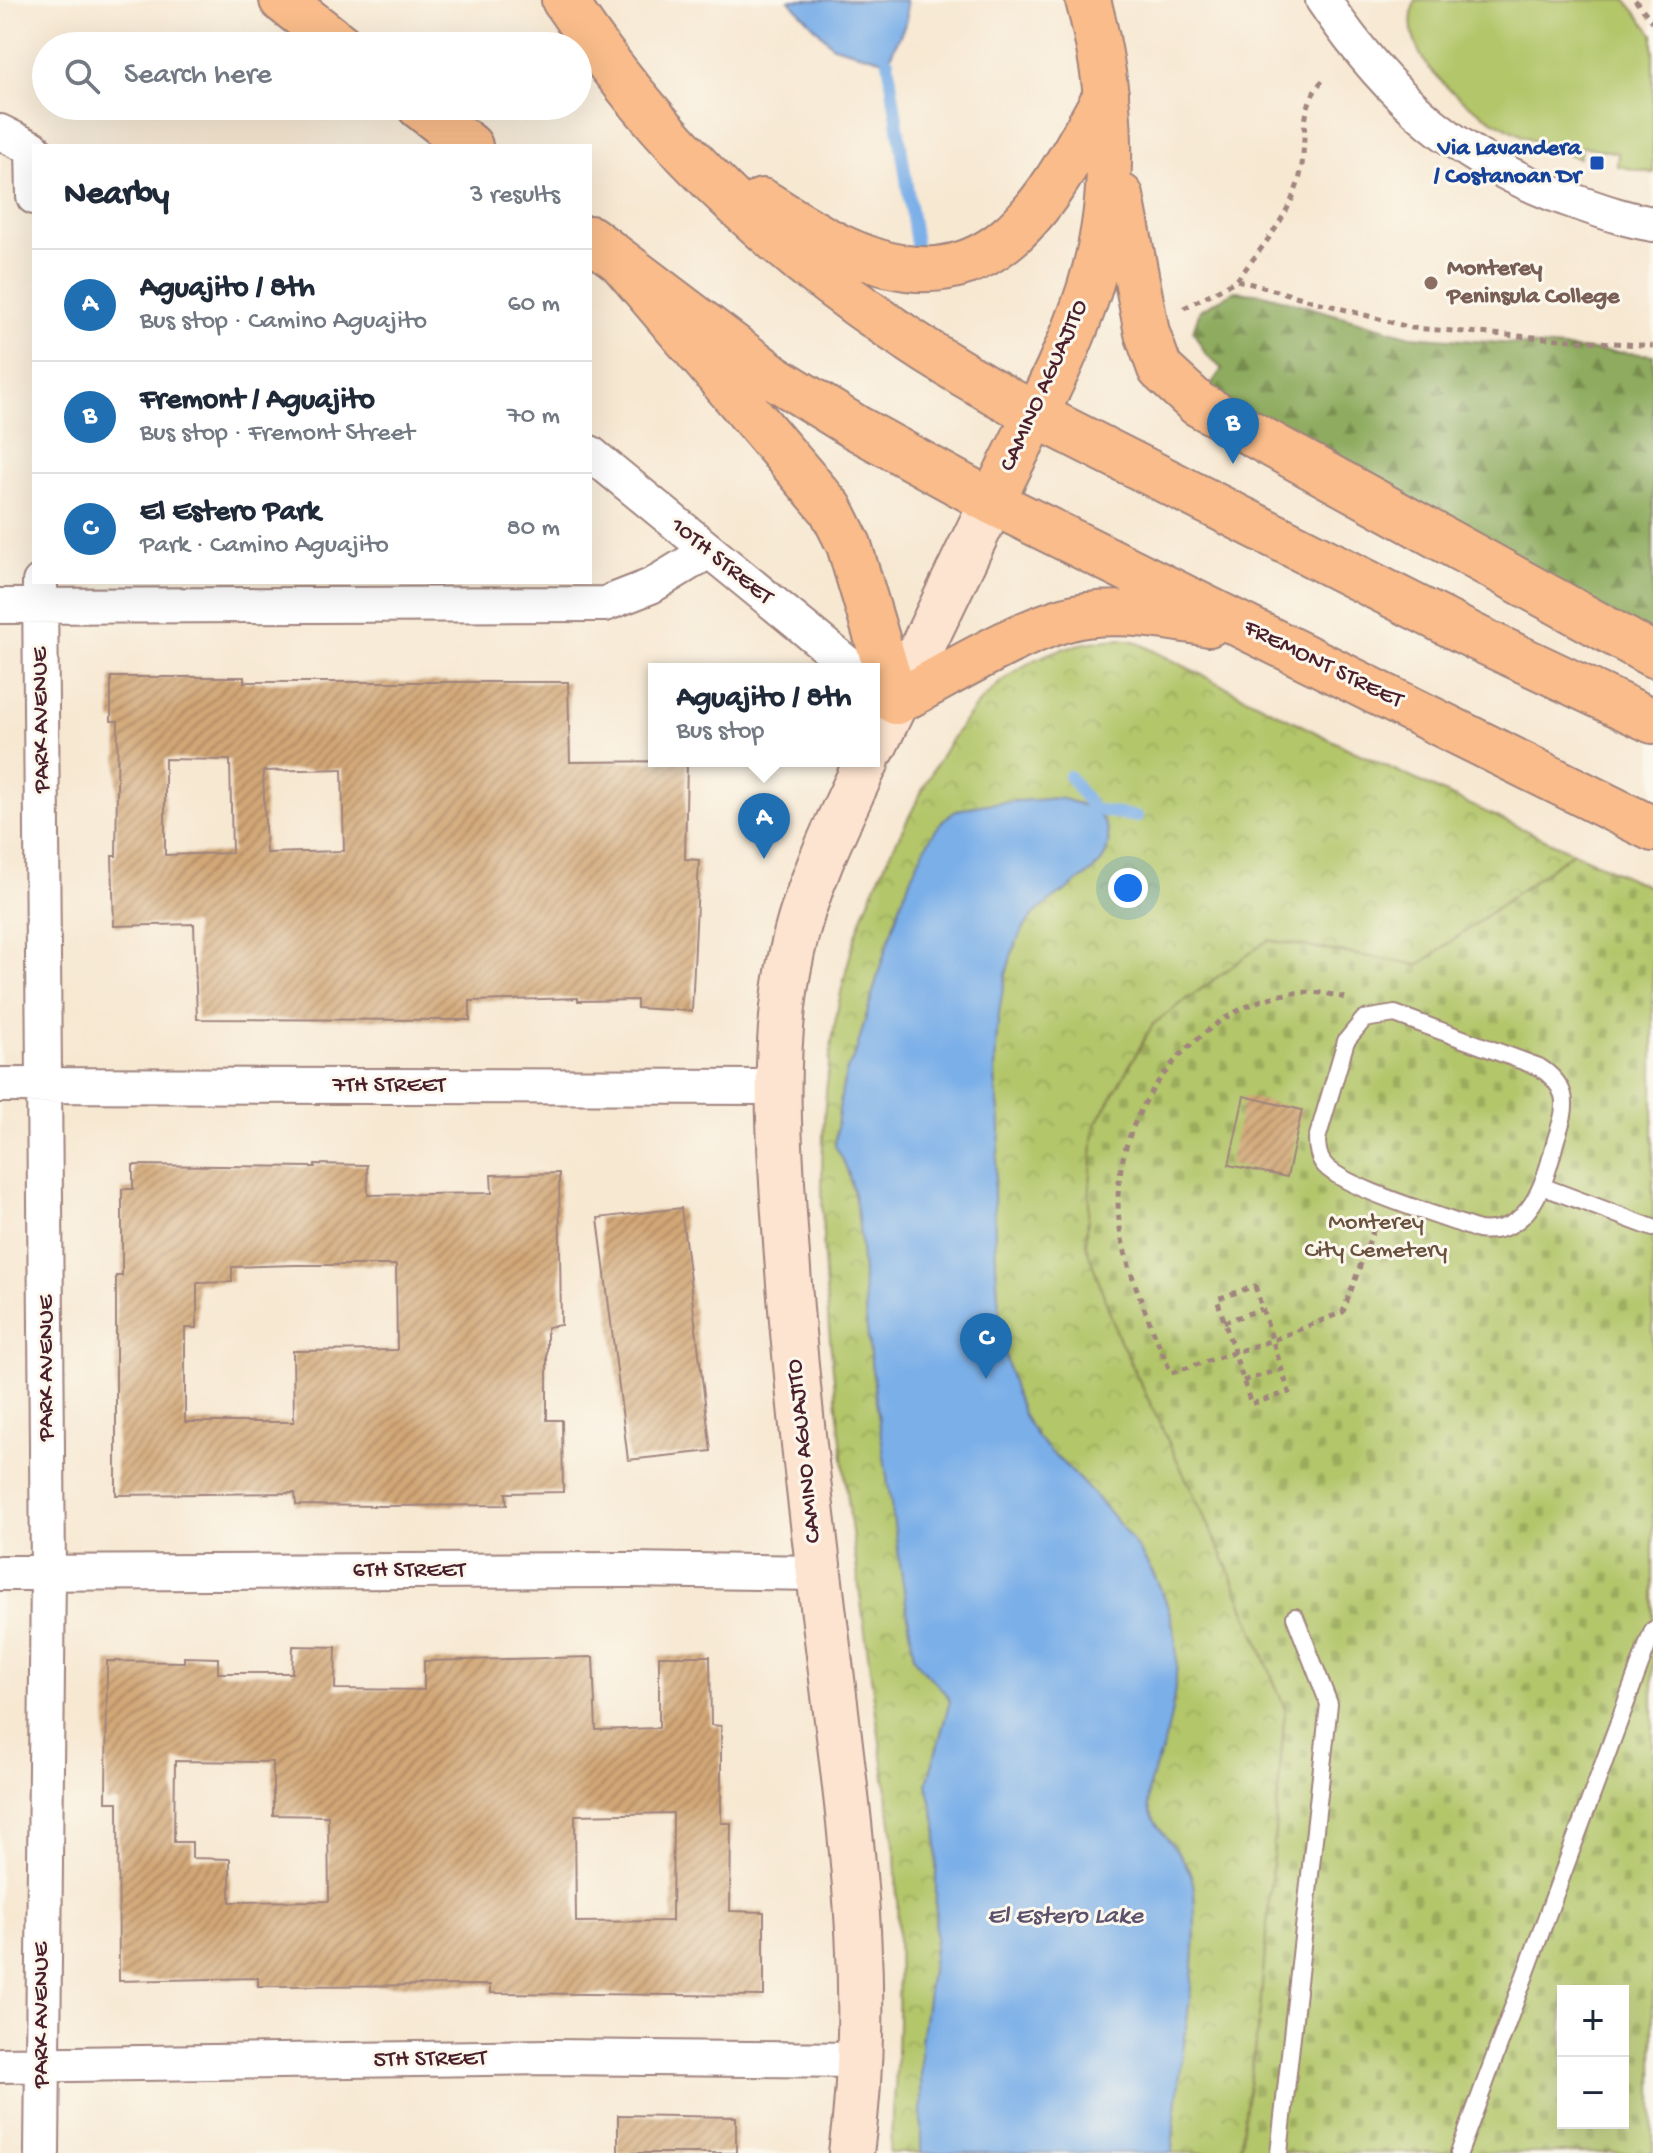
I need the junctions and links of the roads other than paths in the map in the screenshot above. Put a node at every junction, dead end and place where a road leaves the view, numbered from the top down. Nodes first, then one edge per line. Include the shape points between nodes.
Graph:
1 (282, 0) edge
2 (564, 0) edge
3 (1088, 0) edge
4 (1323, 0) edge
5 (323, 32) edge
6 (586, 32) edge
7 (592, 40) edge
8 (1106, 95) junction
9 (437, 120) edge
10 (0, 132) edge
11 (467, 144) edge
12 (32, 147) edge
13 (679, 149) junction
14 (1653, 224) edge
15 (607, 251) edge
16 (1034, 414) junction
17 (592, 455) edge
18 (992, 502) junction
19 (707, 552) junction
20 (41, 594) edge
21 (0, 606) edge
22 (1252, 632) junction
23 (1653, 655) edge
24 (846, 663) edge
25 (878, 663) edge
26 (880, 672) edge
27 (885, 693) edge
28 (880, 718) edge
29 (1653, 721) edge
30 (864, 767) edge
31 (1653, 829) edge
32 (46, 1084) junction
33 (0, 1085) edge
34 (779, 1087) junction
35 (1544, 1187) junction
36 (1653, 1228) edge
37 (0, 1573) edge
38 (48, 1573) junction
39 (818, 1573) junction
40 (1295, 1617) dead end
41 (1653, 1630) edge
42 (860, 2060) junction
43 (0, 2065) edge
44 (41, 2065) junction
45 (42, 2153) edge
46 (851, 2153) edge
47 (1279, 2153) edge
48 (1459, 2153) edge

1 - 5 main road
2 - 6 main road
3 - 8 main road, CAMINO AGUAJITO
4 - 14 street via 1383,82 1478,160 1527,186
7 - 13 main road
8 - 13 main road via 1029,220 994,251 951,269 896,267 845,250
8 - 16 main road, CAMINO AGUAJITO via 1109,167 1097,260 1077,321
8 - 23 main road via 1137,291 1160,369 1217,417
9 - 11 main road
10 - 12 street
13 - 16 main road via 750,220 845,296 964,376
15 - 18 main road, FREMONT STREET via 814,403
15 - 25 main road via 831,509 849,545
16 - 18 main road, CAMINO AGUAJITO
16 - 29 main road
17 - 19 street, 10TH STREET
18 - 22 main road, FREMONT STREET
18 - 27 main road, CAMINO AGUAJITO
19 - 20 street via 651,586 605,604
19 - 24 street, 10TH STREET
20 - 21 street
20 - 32 street, PARK AVENUE
22 - 27 main road via 1157,615 1083,615
22 - 31 main road, FREMONT STREET
26 - 27 main road
27 - 28 main road, CAMINO AGUAJITO
30 - 34 main road, CAMINO AGUAJITO via 798,926 782,1016
32 - 33 street, 7TH STREET
32 - 34 street, 7TH STREET
32 - 38 street, PARK AVENUE
34 - 39 main road, CAMINO AGUAJITO via 796,1382
35 - 35 lane via 1565,1106 1557,1082 1539,1067 1395,1014 1371,1015 1351,1032 1317,1139 1320,1156 1331,1171 1478,1230 1500,1231 1517,1221
35 - 36 lane
37 - 38 street, 6TH STREET
38 - 39 street, 6TH STREET
38 - 44 street, PARK AVENUE
39 - 42 main road, CAMINO AGUAJITO via 860,1924
40 - 47 lane via 1329,1704
41 - 48 lane
42 - 44 street, 5TH STREET via 551,2057
42 - 46 main road, CAMINO AGUAJITO
43 - 44 street, 5TH STREET
44 - 45 street, PARK AVENUE

